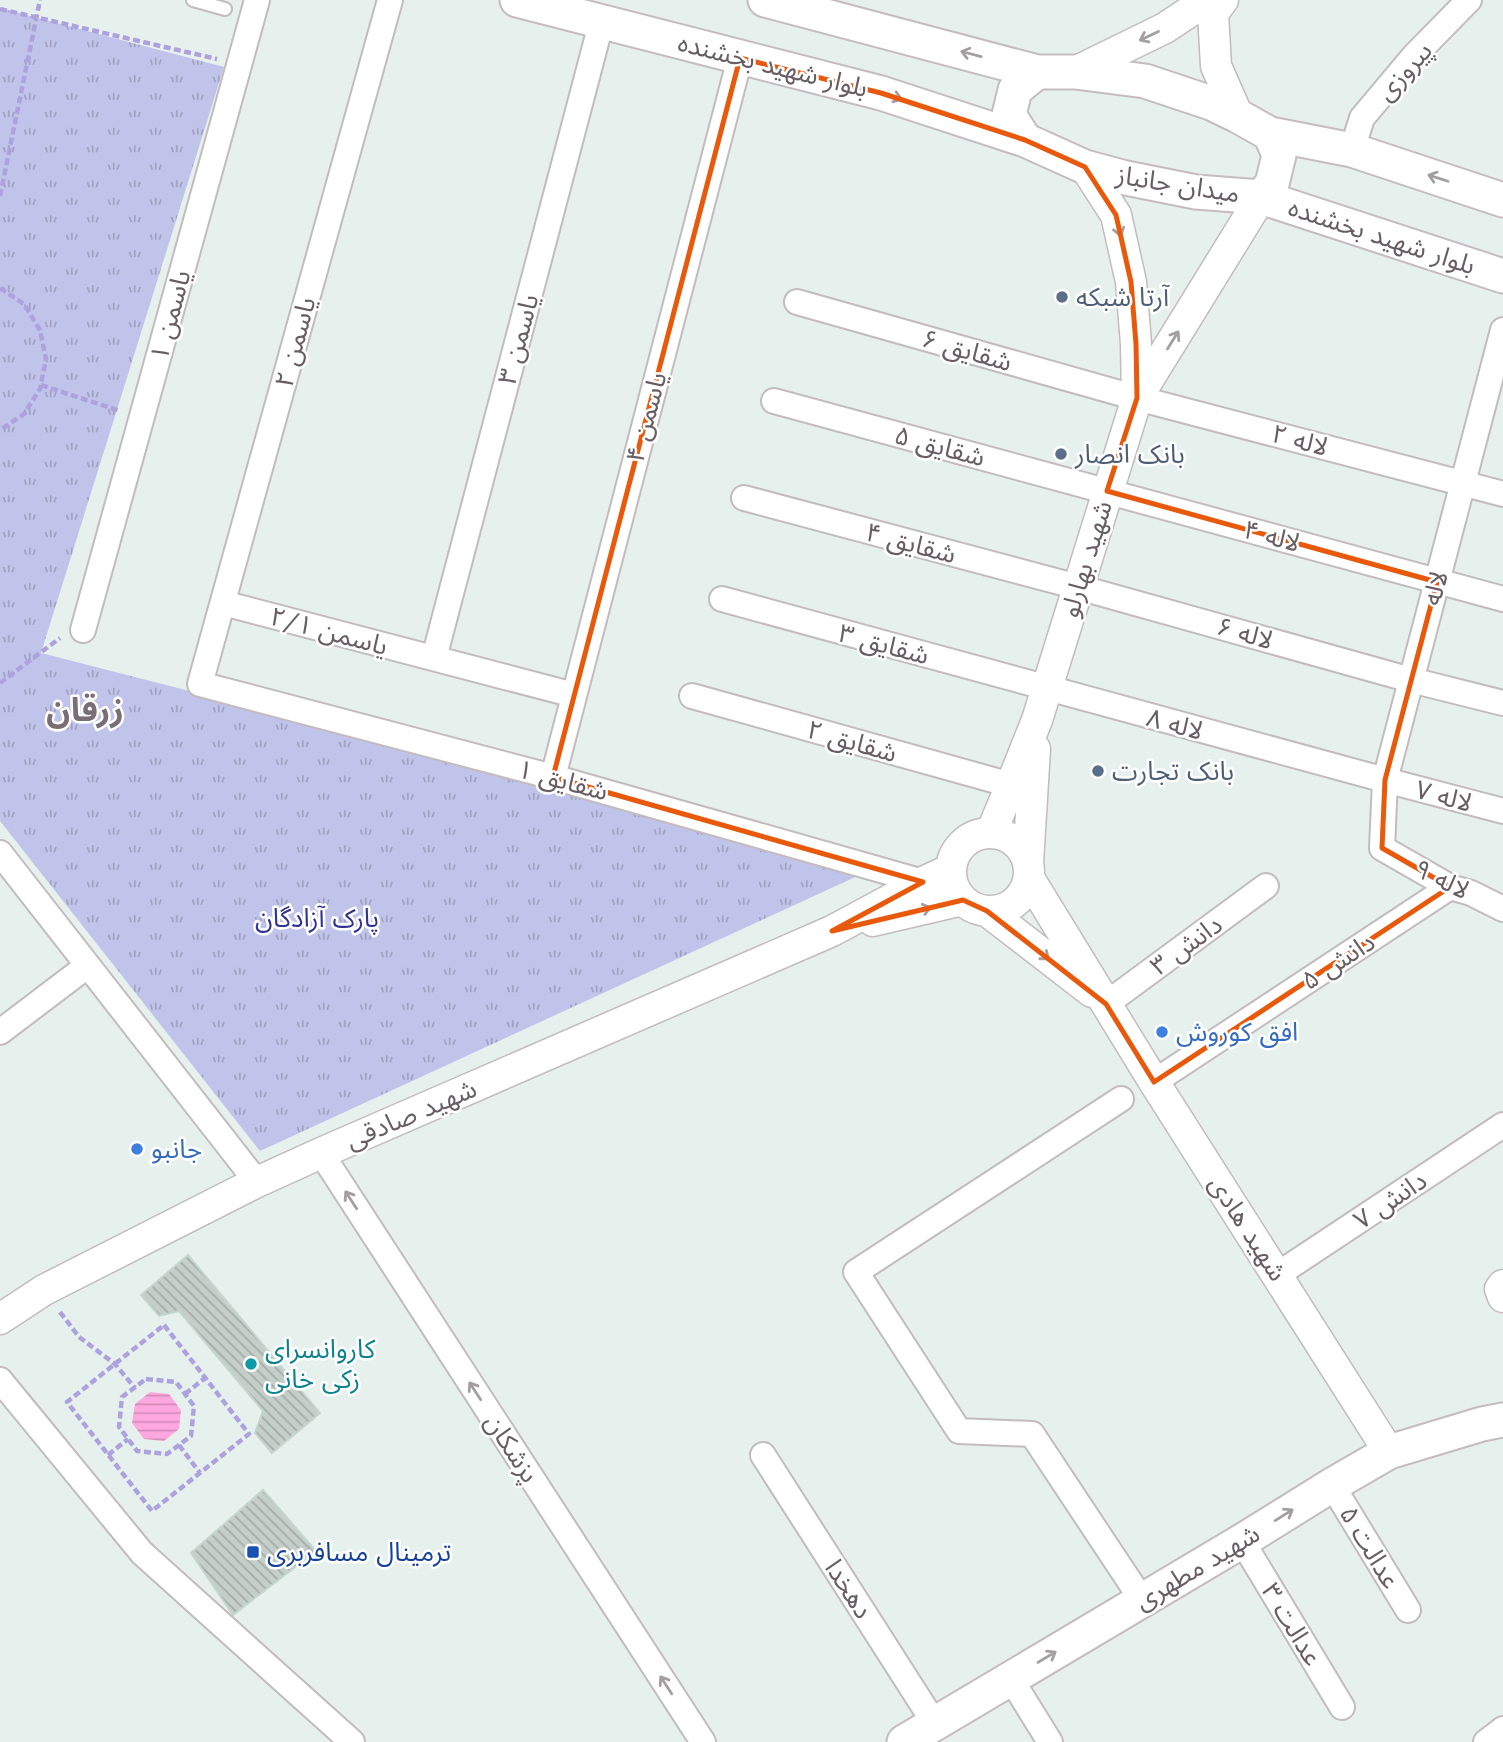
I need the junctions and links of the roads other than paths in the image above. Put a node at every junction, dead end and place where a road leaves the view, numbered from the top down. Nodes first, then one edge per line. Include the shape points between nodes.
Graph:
1 (193, 0) edge
2 (257, 0) edge
3 (390, 0) edge
4 (517, 0) edge
5 (765, 0) edge
6 (1207, 0) edge
7 (1223, 0) edge
8 (1469, 0) edge
9 (225, 9) dead end
10 (602, 20) junction
11 (740, 58) junction
12 (1037, 72) junction
13 (1075, 72) junction
14 (1238, 116) junction
15 (1270, 134) junction
16 (1025, 140) junction
17 (1352, 150) junction
18 (1084, 167) junction
19 (1261, 197) junction
20 (1503, 200) edge
21 (1503, 276) edge
22 (797, 302) dead end
23 (1503, 330) edge
24 (1137, 398) junction
25 (774, 401) dead end
26 (1463, 483) junction
27 (1107, 491) junction
28 (1503, 494) edge
29 (744, 499) dead end
30 (1437, 582) junction
31 (1078, 587) junction
32 (722, 599) dead end
33 (1503, 599) edge
34 (223, 603) junction
35 (83, 630) dead end
36 (434, 659) junction
37 (1411, 680) junction
38 (200, 684) joint
39 (1047, 689) junction
40 (574, 695) junction
41 (692, 696) dead end
42 (1503, 703) edge
43 (1037, 720) junction
44 (553, 777) junction
45 (1385, 780) junction
46 (1012, 785) junction
47 (1503, 811) edge
48 (991, 833) junction
49 (1382, 848) joint
50 (0, 853) edge
51 (951, 869) junction
52 (1028, 870) junction
53 (923, 882) junction
54 (1266, 886) dead end
55 (1450, 887) junction
56 (975, 905) junction
57 (1503, 909) edge
58 (832, 931) junction
59 (87, 966) junction
60 (1107, 1004) junction
61 (0, 1032) edge
62 (1154, 1082) junction
63 (1121, 1099) dead end
64 (1503, 1125) edge
65 (321, 1153) junction
66 (257, 1182) junction
67 (1277, 1275) junction
68 (1503, 1285) edge
69 (1503, 1297) edge
70 (0, 1318) edge
71 (0, 1380) edge
72 (1503, 1420) edge
73 (1389, 1452) junction
74 (763, 1455) dead end
75 (1332, 1485) junction
76 (1242, 1541) junction
77 (1142, 1600) junction
78 (1408, 1610) dead end
79 (1011, 1679) junction
80 (1342, 1707) dead end
81 (935, 1724) junction
82 (1503, 1729) edge
83 (352, 1742) edge
84 (703, 1742) edge
85 (904, 1742) edge
86 (1050, 1742) edge
87 (1486, 1742) edge

1 - 9 lane
2 - 35 street, یاسمن ۱
3 - 34 street, یاسمن ۲
4 - 10 main road, بلوار شهید بخشنده
12 -> 5 main road
6 -> 13 street via 1165,28
7 - 14 street via 1213,13 1216,66
8 - 17 street, پیروزی via 1362,118
10 - 11 main road, بلوار شهید بخشنده
10 - 36 street, یاسمن ۳
11 -> 16 main road, بلوار شهید بخشنده via 881,93
11 - 40 street, یاسمن ۴
12 - 13 main road
12 - 16 main road via 1015,90 1009,115
13 - 14 main road via 1145,81
14 - 15 main road
15 - 17 main road
15 - 19 main road, میدان جانباز via 1279,155 1272,184
16 - 18 main road, میدان جانباز
20 -> 17 main road
18 - 19 main road, میدان جانباز via 1196,192
18 -> 24 street via 1116,215 1130,282
19 - 21 main road, بلوار شهید بخشنده
24 -> 19 street
22 - 24 street, شقایق ۶
23 - 26 street, لاله
24 - 26 street, لاله ۲
24 - 27 street, شهید بهارلو
25 - 27 street, شقایق ۵
26 - 28 street, لاله ۲
26 - 30 street, لاله
27 - 30 street, لاله ۴
27 - 31 street, شهید بهارلو
29 - 31 street, شقایق ۴
30 - 33 street, لاله ۴
30 - 37 street, لاله
31 - 37 street, لاله ۶
31 - 39 street, شهید بهارلو
32 - 39 street, شقایق ۳
34 - 36 street, یاسمن ۲/۱
34 - 38 street, یاسمن ۲
36 - 40 street, یاسمن ۲/۱
37 - 42 street, لاله ۶
37 - 45 street, لاله
38 - 44 street, شقایق ۱
39 - 43 street, شهید بهارلو
39 - 45 street, لاله ۸
40 - 44 street, یاسمن ۴
41 - 46 street, شقایق ۲
43 - 46 street
43 - 52 street
44 - 53 street, شقایق ۱
45 - 47 street, لاله ۷
45 - 49 street, لاله
46 - 48 street
48 - 51 street via 968,839
48 - 52 street via 1003,835 1023,851
49 - 55 street, لاله ۹
50 - 59 street
51 - 53 street
51 - 56 street via 953,886
52 - 56 street via 1025,889 1009,906 999,911
52 - 60 street, شهید هادی
53 - 58 street
54 - 60 street, دانش ۳
55 - 57 street, لاله ۹
55 - 62 street, دانش ۵
58 -> 56 street
56 -> 60 street
58 - 65 street, شهید صادقی
59 - 61 street
59 - 66 street
60 - 62 street, شهید هادی
62 - 67 street, شهید هادی
63 - 77 street via 856,1272 959,1431 1032,1434
64 - 67 street, دانش ۷
65 - 66 street, شهید صادقی
84 -> 65 street, پزشکان
66 - 70 street, شهید صادقی via 44,1290
67 - 73 street, شهید هادی
68 - 69 street
71 - 83 street via 142,1553
72 - 73 main road, شهید مطهری
73 - 75 main road, شهید مطهری
74 - 81 street, دهخدا
76 -> 75 main road, شهید مطهری
75 - 78 street, عدالت ۵
76 - 77 main road, شهید مطهری
76 - 80 street, عدالت ۳
79 -> 77 main road, شهید مطهری
79 - 81 main road, شهید مطهری
79 - 86 street
81 - 85 main road, شهید مطهری
82 - 87 street

